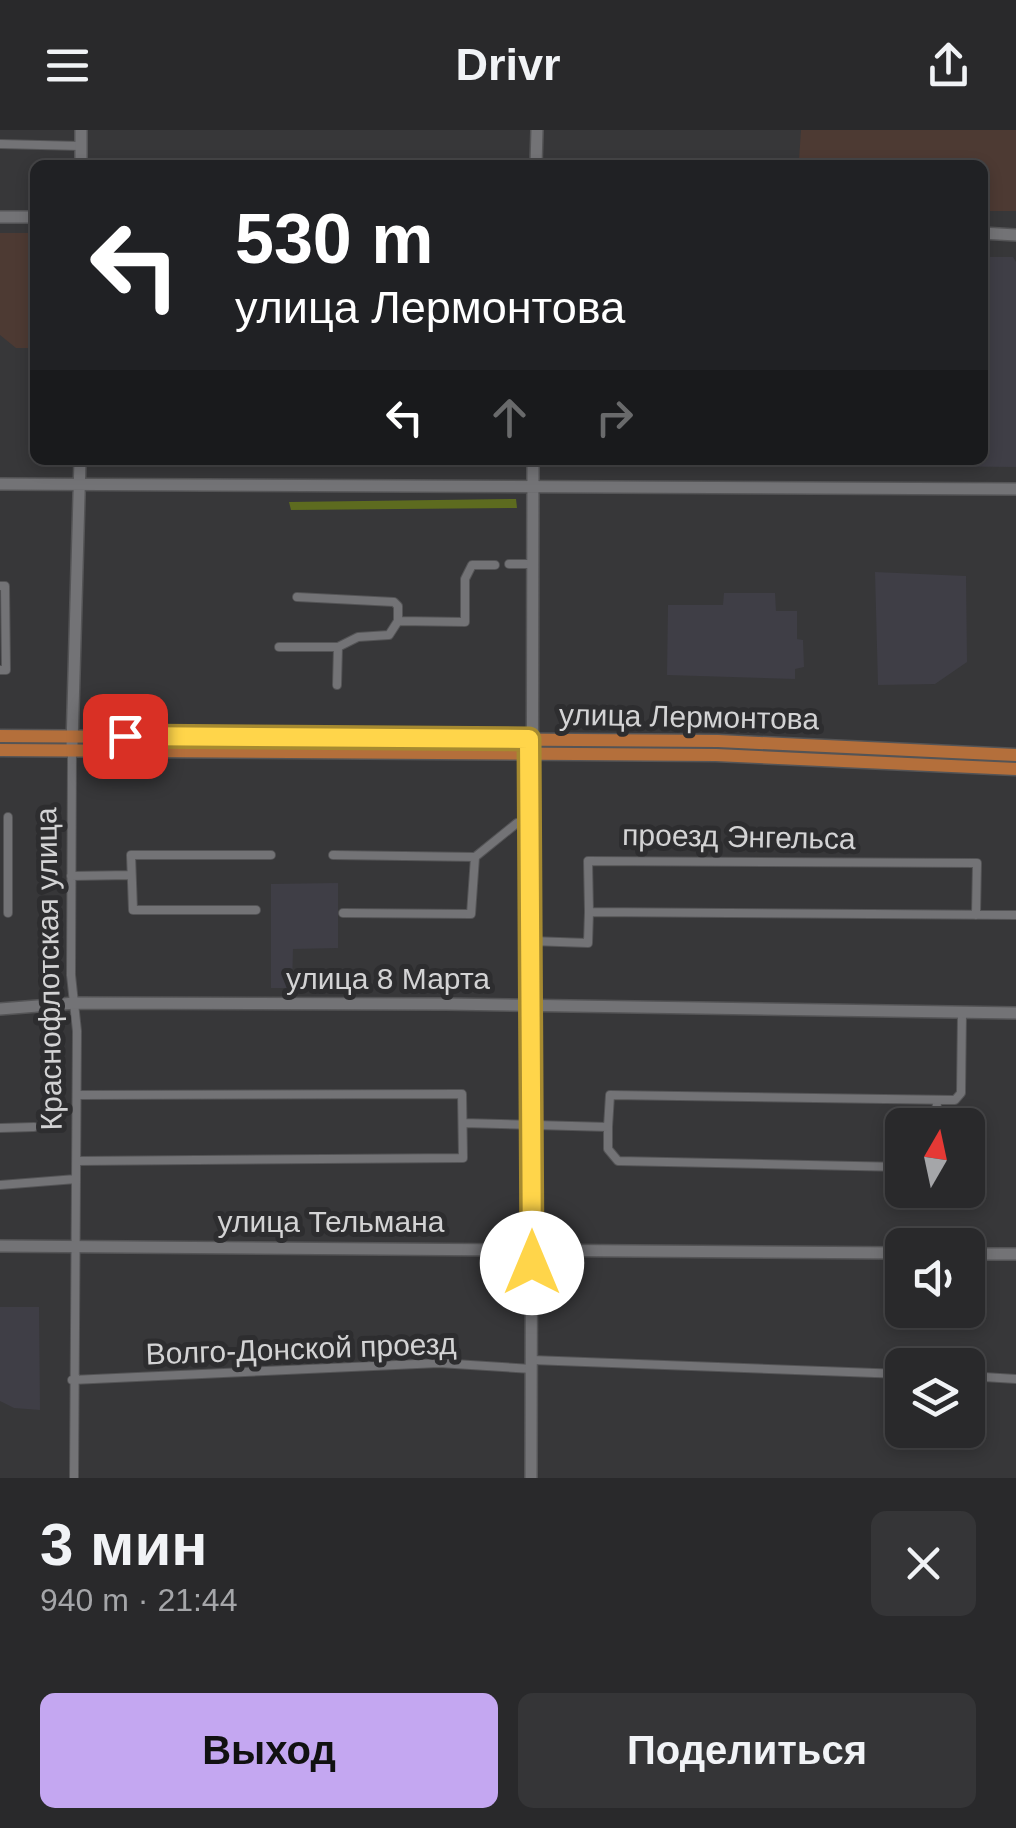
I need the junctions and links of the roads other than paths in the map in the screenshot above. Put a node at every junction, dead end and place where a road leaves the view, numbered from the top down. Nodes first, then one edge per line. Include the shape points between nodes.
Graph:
1 (81, 130) edge
2 (537, 130) edge
3 (0, 144) edge
4 (81, 146) junction
5 (81, 160) edge
6 (536, 160) edge
7 (0, 217) edge
8 (30, 218) edge
9 (988, 234) edge
10 (1016, 235) edge
11 (80, 465) edge
12 (532, 465) edge
13 (0, 484) edge
14 (78, 484) junction
15 (532, 488) junction
16 (1016, 489) edge
17 (509, 564) dead end
18 (531, 564) junction
19 (495, 565) dead end
20 (0, 586) edge
21 (297, 597) dead end
22 (398, 621) junction
23 (279, 647) dead end
24 (338, 647) junction
25 (0, 670) edge
26 (337, 685) dead end
27 (0, 736) edge
28 (72, 742) junction
29 (529, 746) junction
30 (0, 750) edge
31 (1016, 755) edge
32 (1016, 768) edge
33 (8, 817) dead end
34 (530, 823) junction
35 (271, 855) dead end
36 (333, 855) dead end
37 (475, 857) junction
38 (132, 875) junction
39 (71, 876) junction
40 (4, 882) edge
41 (256, 910) dead end
42 (589, 912) junction
43 (8, 914) dead end
44 (343, 914) dead end
45 (976, 915) junction
46 (1016, 915) edge
47 (530, 941) junction
48 (75, 1004) junction
49 (531, 1005) junction
50 (0, 1009) edge
51 (962, 1012) junction
52 (1016, 1013) edge
53 (77, 1095) junction
54 (937, 1100) junction
55 (937, 1108) edge
56 (463, 1123) junction
57 (532, 1124) junction
58 (34, 1127) dead end
59 (608, 1127) junction
60 (0, 1128) edge
61 (76, 1161) junction
62 (885, 1166) edge
63 (76, 1179) junction
64 (0, 1185) edge
65 (0, 1246) edge
66 (76, 1246) junction
67 (532, 1248) junction
68 (885, 1253) edge
69 (985, 1254) edge
70 (1016, 1254) edge
71 (532, 1365) junction
72 (885, 1374) edge
73 (985, 1377) edge
74 (1016, 1378) edge
75 (72, 1380) junction
76 (74, 1478) edge
77 (532, 1478) edge

1 - 4 street
2 - 6 street
3 - 4 street
4 - 5 street
7 - 8 street
9 - 10 street
11 - 14 street, Краснофлотская улица
12 - 15 street
13 - 14 street
14 - 15 street
14 - 28 street, Краснофлотская улица
15 - 16 street
15 - 18 street
17 - 18 street
18 - 29 street
19 - 22 street via 472,565 465,622
20 - 25 street via 6,670
21 - 22 street via 394,602
22 - 24 street via 389,635 358,637
23 - 24 street
24 - 26 street
27 - 28 main road, улица Лермонтова
28 - 29 main road, улица Лермонтова
28 - 30 main road, улица Лермонтова
28 - 39 street, Краснофлотская улица
29 - 31 main road, улица Лермонтова via 768,742
29 - 32 main road, улица Лермонтова
29 - 34 street
33 - 40 street
34 - 37 street via 517,823
34 - 47 street
35 - 38 street via 131,855
36 - 37 street
37 - 44 street via 471,914
38 - 39 street
38 - 41 street via 133,910
39 - 48 street, Краснофлотская улица
40 - 43 street
42 - 45 street
42 - 45 street, проезд Энгельса via 590,858 977,863
42 - 47 street via 588,942
45 - 46 street
47 - 49 street
48 - 49 street, улица 8 Марта
48 - 50 street, улица 8 Марта
48 - 53 street, Краснофлотская улица
49 - 51 street, улица 8 Марта
49 - 57 street
51 - 52 street, улица 8 Марта
51 - 54 street via 961,1092 955,1100
53 - 56 street via 462,1094
53 - 61 street, Краснофлотская улица
54 - 55 street
54 - 59 street via 610,1095
56 - 57 street
56 - 61 street via 463,1158
57 - 59 street
57 - 67 street
58 - 60 street
59 - 62 street via 608,1149 618,1161
61 - 63 street, Краснофлотская улица
63 - 64 street
63 - 66 street, Краснофлотская улица
65 - 66 street, улица Тельмана
66 - 67 street, улица Тельмана
66 - 75 street, Краснофлотская улица
67 - 68 street, улица Тельмана
67 - 71 street
69 - 70 street
71 - 72 street, Волго-Донской проезд
71 - 75 street, Волго-Донской проезд
71 - 77 street
73 - 74 street
75 - 76 street, Краснофлотская улица

